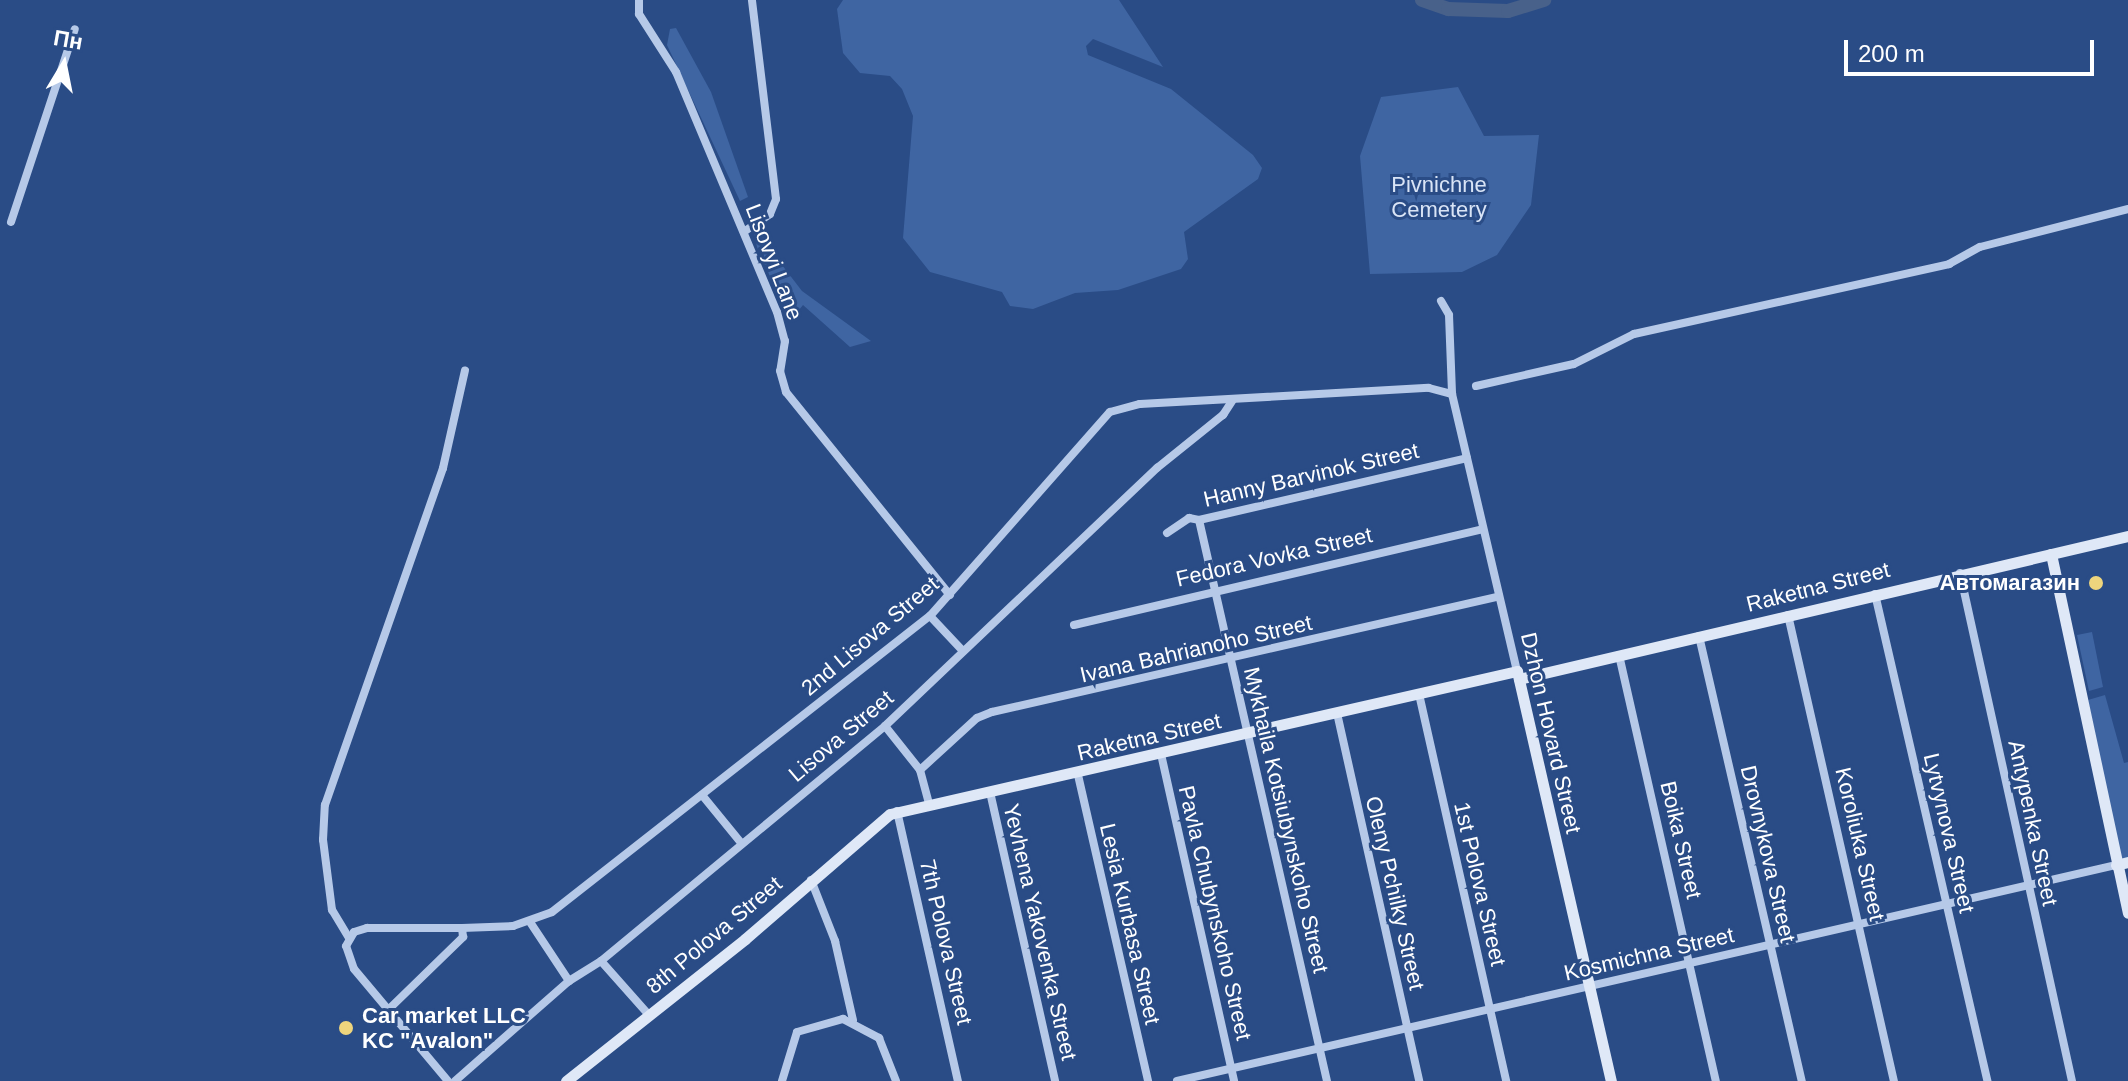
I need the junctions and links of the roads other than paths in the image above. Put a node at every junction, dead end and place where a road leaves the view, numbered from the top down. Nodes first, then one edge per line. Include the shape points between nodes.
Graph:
1 (639, 0) edge
2 (752, 0) edge
3 (75, 29) dead end
4 (2128, 209) edge
5 (11, 222) dead end
6 (745, 231) junction
7 (1441, 301) dead end
8 (465, 370) dead end
9 (1476, 386) dead end
10 (1452, 394) junction
11 (1232, 401) junction
12 (1467, 458) junction
13 (1199, 520) junction
14 (1483, 529) junction
15 (1167, 533) dead end
16 (2128, 536) edge
17 (2051, 554) junction
18 (1960, 573) junction
19 (1215, 589) junction
20 (1875, 594) junction
21 (950, 595) junction
22 (1497, 597) junction
23 (1788, 615) junction
24 (930, 616) junction
25 (1074, 625) dead end
26 (1699, 636) junction
27 (963, 651) junction
28 (1619, 655) junction
29 (1231, 660) junction
30 (1518, 675) junction
31 (1419, 694) junction
32 (1337, 713) junction
33 (885, 726) junction
34 (1248, 734) junction
35 (1161, 754) junction
36 (920, 770) junction
37 (1078, 775) junction
38 (990, 792) junction
39 (702, 795) junction
40 (929, 804) junction
41 (897, 811) junction
42 (742, 844) junction
43 (2122, 864) edge
44 (811, 880) junction
45 (2028, 887) junction
46 (1947, 905) junction
47 (2128, 913) edge
48 (530, 922) junction
49 (1860, 925) junction
50 (462, 928) junction
51 (349, 938) junction
52 (1771, 946) junction
53 (601, 961) junction
54 (1691, 966) junction
55 (569, 981) junction
56 (1589, 988) junction
57 (388, 1010) junction
58 (1490, 1010) junction
59 (649, 1015) junction
60 (853, 1020) junction
61 (1407, 1030) junction
62 (1320, 1048) junction
63 (1231, 1069) junction
64 (448, 1081) edge
65 (455, 1081) edge
66 (566, 1081) edge
67 (782, 1081) edge
68 (896, 1081) edge
69 (958, 1081) edge
70 (1055, 1081) edge
71 (1148, 1081) edge
72 (1177, 1081) edge
73 (1234, 1081) edge
74 (1327, 1081) edge
75 (1419, 1081) edge
76 (1506, 1081) edge
77 (1611, 1081) edge
78 (1716, 1081) edge
79 (1802, 1081) edge
80 (1894, 1081) edge
81 (1987, 1081) edge
82 (2072, 1081) edge

1 - 6 street, Lisovyi Lane via 639,14 676,72
2 - 6 street via 776,199 770,214
3 - 5 street
4 - 9 street via 1980,247 1949,264 1634,334 1574,364
6 - 21 street, Lisovyi Lane via 781,324 780,371 786,392
7 - 10 street, Dzhon Hovard Street via 1449,315
8 - 51 street via 443,468 325,805 323,840 332,910
10 - 11 street, 2nd Lisova Street via 1429,388
10 - 12 street, Dzhon Hovard Street
11 - 21 street, 2nd Lisova Street via 1140,404 1110,412
11 - 27 street, Lisova Street via 1228,411 1157,468
12 - 13 street, Hanny Barvinok Street
12 - 14 street, Dzhon Hovard Street
13 - 15 street, Hanny Barvinok Street via 1186,519
13 - 19 street, Mykhaila Kotsiubynskoho Street
14 - 19 street, Fedora Vovka Street
14 - 22 street, Dzhon Hovard Street
16 - 17 street, Raketna Street
17 - 18 street, Raketna Street
17 - 43 street
18 - 20 street, Raketna Street
18 - 45 street, Antypenka Street
19 - 25 street, Fedora Vovka Street
19 - 29 street, Mykhaila Kotsiubynskoho Street
20 - 23 street, Raketna Street
20 - 46 street, Lytvynova Street
21 - 24 street, 2nd Lisova Street
22 - 29 street, Ivana Bahrianoho Street
22 - 30 street, Dzhon Hovard Street
23 - 26 street, Raketna Street
23 - 49 street, Koroliuka Street
24 - 27 street
24 - 39 street, 2nd Lisova Street
26 - 28 street, Raketna Street
26 - 52 street, Drovnykova Street
27 - 33 street, Lisova Street
28 - 30 street, Raketna Street
28 - 54 street, Boika Street
29 - 34 street, Mykhaila Kotsiubynskoho Street
29 - 36 street, Ivana Bahrianoho Street via 983,715
30 - 31 street, Raketna Street
30 - 56 street, Dzhon Hovard Street
31 - 32 street, Raketna Street
31 - 58 street, 1st Polova Street
32 - 34 street, Raketna Street
32 - 61 street, Oleny Pchilky Street
33 - 36 street
33 - 42 street, Lisova Street
34 - 35 street, Raketna Street
34 - 62 street, Mykhaila Kotsiubynskoho Street
35 - 37 street, Raketna Street
35 - 63 street, Pavla Chubynskoho Street
36 - 40 street
37 - 38 street, Raketna Street
37 - 71 street, Lesia Kurbasa Street
38 - 40 street, Raketna Street
38 - 70 street, Yevhena Yakovenka Street
39 - 42 street
39 - 48 street, 2nd Lisova Street via 552,912
40 - 41 street, Raketna Street
41 - 44 street, Raketna Street
41 - 69 street, 7th Polova Street
42 - 53 street, Lisova Street
43 - 45 street, Kosmichna Street
43 - 47 street
44 - 59 street, 8th Polova Street
44 - 60 street, 8th Polova Street via 835,941
45 - 46 street, Kosmichna Street
45 - 82 street, Antypenka Street
46 - 49 street, Kosmichna Street
46 - 81 street, Lytvynova Street
48 - 50 street, 2nd Lisova Street
48 - 55 street
49 - 52 street, Kosmichna Street
49 - 80 street, Koroliuka Street
50 - 51 street, 2nd Lisova Street via 367,928
50 - 57 street via 463,937
51 - 57 street via 351,963
52 - 54 street, Kosmichna Street
52 - 79 street, Drovnykova Street
53 - 55 street, Lisova Street
53 - 59 street
54 - 56 street, Kosmichna Street
54 - 78 street, Boika Street
55 - 65 street, Lisova Street
56 - 58 street, Kosmichna Street
56 - 77 street, Dzhon Hovard Street
57 - 64 street
58 - 61 street, Kosmichna Street
58 - 76 street, 1st Polova Street
59 - 66 street, 8th Polova Street
60 - 67 street via 812,1024 797,1032
60 - 68 street via 879,1038
61 - 62 street, Kosmichna Street
61 - 75 street, Oleny Pchilky Street
62 - 63 street, Kosmichna Street
62 - 74 street, Mykhaila Kotsiubynskoho Street
63 - 72 street, Kosmichna Street
63 - 73 street, Pavla Chubynskoho Street

